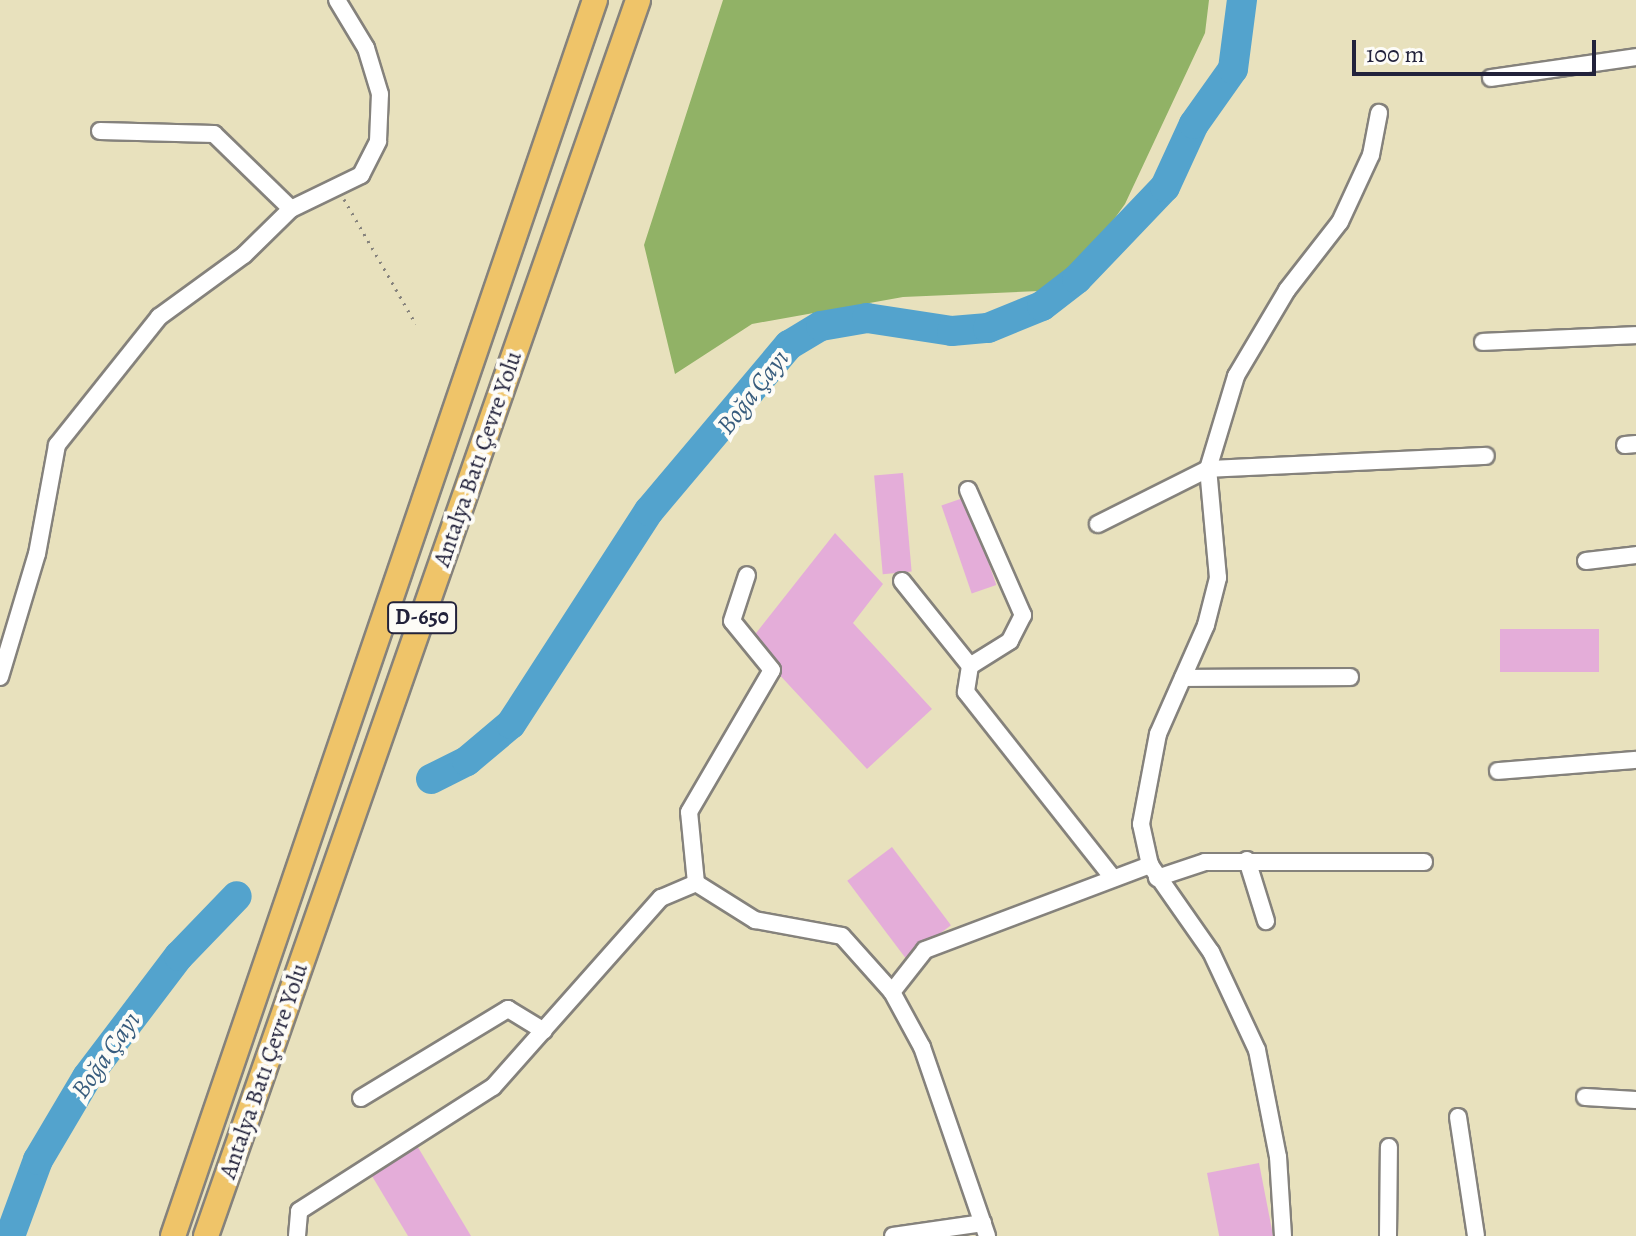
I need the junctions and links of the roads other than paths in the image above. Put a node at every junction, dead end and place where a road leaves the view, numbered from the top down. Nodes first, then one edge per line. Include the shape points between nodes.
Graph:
1 (337, 0) edge
2 (595, 0) edge
3 (638, 0) edge
4 (1636, 57) edge
5 (1491, 78) dead end
6 (1379, 113) dead end
7 (100, 131) dead end
8 (291, 209) junction
9 (1636, 335) edge
10 (1483, 342) dead end
11 (1486, 456) dead end
12 (1208, 469) junction
13 (968, 490) dead end
14 (1098, 524) dead end
15 (1636, 555) edge
16 (1586, 561) dead end
17 (747, 575) dead end
18 (902, 581) dead end
19 (970, 666) junction
20 (0, 677) edge
21 (1350, 677) dead end
22 (1183, 678) junction
23 (1636, 760) edge
24 (1498, 771) dead end
25 (1247, 860) junction
26 (1424, 862) dead end
27 (1153, 871) junction
28 (1113, 878) junction
29 (696, 883) junction
30 (1266, 921) dead end
31 (892, 992) junction
32 (544, 1031) junction
33 (1585, 1097) dead end
34 (361, 1098) dead end
35 (1636, 1100) edge
36 (1458, 1117) dead end
37 (1389, 1147) dead end
38 (985, 1229) edge
39 (173, 1236) edge
40 (206, 1236) edge
41 (297, 1236) edge
42 (893, 1236) edge
43 (1283, 1236) edge
44 (1388, 1236) edge
45 (1476, 1236) edge

1 - 8 street via 366,48 380,94 378,141 361,175 340,190
2 - 39 highway, Antalya Batı Çevre Yolu
3 - 40 highway, Antalya Batı Çevre Yolu / D-650
4 - 5 street
6 - 12 street via 1371,155 1340,222 1287,290 1236,376
7 - 8 street via 214,134
8 - 20 street via 244,255 159,317 57,445 37,554
9 - 10 street
11 - 12 street
12 - 14 street
12 - 22 street via 1218,578
13 - 19 street via 1023,615 1010,641
15 - 16 street
17 - 29 street via 732,621 772,670 689,812
18 - 19 street
19 - 28 street via 966,692
21 - 22 street
22 - 27 street via 1158,734 1141,824
23 - 24 street
25 - 26 street
25 - 27 street
25 - 30 street
27 - 28 street
27 - 43 street via 1211,952 1257,1050 1278,1157
28 - 31 street via 925,950
29 - 31 street via 755,920 842,936
29 - 32 street via 661,898
31 - 38 street via 922,1047
32 - 34 street via 508,1009
32 - 41 street via 493,1087 299,1211
33 - 35 street
36 - 45 street
37 - 44 street
38 - 42 street

